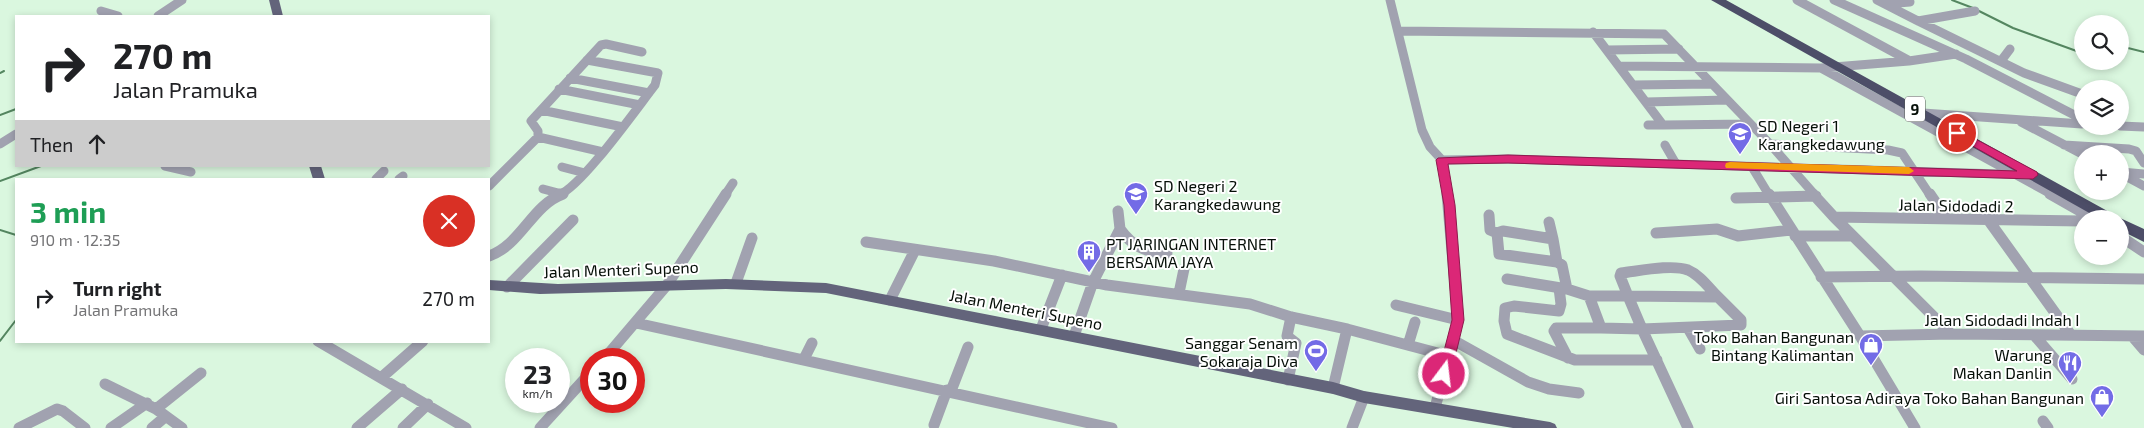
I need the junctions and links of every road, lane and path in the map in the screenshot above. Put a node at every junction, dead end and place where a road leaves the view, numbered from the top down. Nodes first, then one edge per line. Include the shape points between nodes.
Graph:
1 (182, 0) edge
2 (274, 0) edge
3 (1390, 0) edge
4 (1717, 0) edge
5 (1797, 0) edge
6 (1834, 0) edge
7 (1877, 0) edge
8 (1910, 2) dead end
9 (1885, 4) junction
10 (101, 11) dead end
11 (1975, 11) dead end
12 (115, 15) edge
13 (160, 15) edge
14 (278, 15) edge
15 (1918, 21) junction
16 (1398, 31) junction
17 (1593, 32) junction
18 (1679, 49) junction
19 (2010, 49) dead end
20 (1607, 50) junction
21 (642, 52) dead end
22 (1956, 54) junction
23 (1966, 59) junction
24 (587, 60) junction
25 (1998, 60) junction
26 (1909, 61) junction
27 (1836, 65) junction
28 (1619, 66) junction
29 (1696, 66) junction
30 (1822, 68) junction
31 (570, 78) junction
32 (1633, 84) junction
33 (1712, 84) junction
34 (559, 89) junction
35 (2074, 91) edge
36 (649, 93) junction
37 (1727, 100) junction
38 (1646, 102) junction
39 (640, 105) junction
40 (540, 110) junction
41 (1923, 113) junction
42 (2074, 115) edge
43 (2018, 120) junction
44 (1750, 124) junction
45 (2074, 124) edge
46 (1648, 125) dead end
47 (2129, 125) edge
48 (1663, 126) junction
49 (623, 127) junction
50 (2144, 127) edge
51 (15, 135) edge
52 (538, 137) junction
53 (0, 144) edge
54 (1770, 144) junction
55 (1664, 145) dead end
56 (2064, 145) junction
57 (2074, 150) edge
58 (603, 152) junction
59 (1442, 160) junction
60 (2144, 163) edge
61 (1676, 164) junction
62 (1752, 166) junction
63 (169, 167) edge
64 (562, 167) dead end
65 (1791, 167) junction
66 (384, 171) dead end
67 (1912, 171) junction
68 (190, 172) edge
69 (585, 173) junction
70 (2129, 173) edge
71 (2017, 174) junction
72 (2144, 174) edge
73 (2033, 175) junction
74 (2129, 177) edge
75 (377, 178) edge
76 (733, 183) dead end
77 (490, 185) edge
78 (2144, 186) edge
79 (543, 189) dead end
80 (562, 194) junction
81 (1816, 196) junction
82 (1736, 198) dead end
83 (1772, 198) junction
84 (2079, 210) edge
85 (2097, 210) edge
86 (1118, 211) dead end
87 (1489, 215) dead end
88 (1834, 217) junction
89 (1947, 219) junction
90 (573, 220) dead end
91 (1989, 221) junction
92 (2074, 221) edge
93 (1549, 222) dead end
94 (1120, 229) junction
95 (2129, 230) edge
96 (1656, 232) dead end
97 (1497, 233) junction
98 (1793, 233) junction
99 (1854, 236) junction
100 (752, 238) dead end
101 (1553, 239) junction
102 (2140, 240) edge
103 (866, 242) dead end
104 (915, 250) junction
105 (2144, 252) edge
106 (1167, 253) dead end
107 (490, 256) edge
108 (1557, 262) junction
109 (1184, 269) dead end
110 (1062, 275) junction
111 (1895, 276) junction
112 (1822, 277) junction
113 (2030, 278) junction
114 (2144, 279) edge
115 (1507, 280) dead end
116 (1092, 282) junction
117 (736, 283) junction
118 (490, 285) edge
119 (667, 285) junction
120 (507, 287) junction
121 (1563, 288) junction
122 (1179, 293) junction
123 (1589, 296) junction
124 (1628, 296) junction
125 (1718, 297) junction
126 (890, 300) junction
127 (1396, 305) dead end
128 (1291, 316) junction
129 (1458, 320) junction
130 (1415, 322) dead end
131 (636, 323) junction
132 (1601, 328) junction
133 (1688, 328) junction
134 (1041, 329) junction
135 (1347, 329) junction
136 (1642, 329) junction
137 (1951, 334) junction
138 (2034, 335) junction
139 (2071, 335) junction
140 (1074, 336) junction
141 (1860, 336) junction
142 (2132, 336) junction
143 (2144, 336) edge
144 (1453, 340) junction
145 (322, 343) edge
146 (421, 343) edge
147 (812, 343) dead end
148 (1408, 345) junction
149 (968, 347) dead end
150 (614, 348) edge
151 (1700, 349) dead end
152 (2144, 350) edge
153 (1449, 356) junction
154 (1568, 358) junction
155 (804, 360) junction
156 (1658, 360) junction
157 (201, 373) dead end
158 (382, 377) junction
159 (2072, 379) dead end
160 (1288, 380) junction
161 (106, 384) dead end
162 (580, 384) edge
163 (1332, 388) junction
164 (402, 389) junction
165 (949, 391) junction
166 (1579, 392) dead end
167 (1364, 397) junction
168 (428, 404) junction
169 (1435, 408) junction
170 (156, 410) junction
171 (934, 425) dead end
172 (19, 428) edge
173 (85, 428) edge
174 (111, 428) edge
175 (152, 428) edge
176 (182, 428) edge
177 (357, 428) edge
178 (403, 428) edge
179 (466, 428) edge
180 (540, 428) edge
181 (1112, 428) edge
182 (1352, 428) edge
183 (1550, 428) edge
184 (1688, 428) edge
185 (1915, 428) edge

1 - 13 street
2 - 14 main road
3 - 16 street
4 - 27 highway, 9
5 - 26 street
6 - 22 street
7 - 9 street
8 - 9 street
9 - 15 street
10 - 12 street
11 - 15 street
15 - 25 street
16 - 17 street
16 - 59 street via 1422,130 1430,147
17 - 18 street via 1662,34
17 - 20 street
18 - 20 street
18 - 29 street
19 - 25 street
20 - 28 street
21 - 24 street via 603,44
22 - 23 street
22 - 26 street
23 - 25 street
23 - 42 street
24 - 31 street
24 - 36 street via 658,74
25 - 35 street
26 - 27 street
27 - 30 street
27 - 41 highway, 9
28 - 29 street
28 - 32 street
29 - 30 street
29 - 33 street
30 - 71 street
31 - 34 street
31 - 36 street
32 - 33 street
32 - 38 street
33 - 37 street
34 - 39 street
34 - 40 street
36 - 39 street
37 - 38 street
37 - 44 street
38 - 48 street
39 - 49 street
40 - 49 street
40 - 52 street via 531,121
41 - 43 street
41 - 73 highway, 9
43 - 45 street
43 - 56 street
44 - 48 street
44 - 54 street
46 - 48 street
47 - 50 street
49 - 58 street
51 - 53 street
52 - 58 street
52 - 77 street
54 - 65 street
54 - 67 street via 1897,152 1905,156
55 - 61 street
56 - 57 street
56 - 60 street via 2129,149 2136,152
58 - 69 street
59 - 61 street
59 - 129 street
61 - 62 street
62 - 65 street
62 - 83 street
63 - 68 street
64 - 69 street
65 - 67 street
65 - 81 street
66 - 75 street
67 - 71 street
67 - 89 street
69 - 80 street
70 - 72 street
71 - 73 street
71 - 84 street
73 - 85 highway, 9
74 - 78 street
76 - 119 street
79 - 80 street
80 - 107 street via 550,199 502,250
81 - 83 street
81 - 88 street
82 - 83 street
83 - 98 street
86 - 94 street
87 - 97 street via 1490,230
88 - 89 street, Jalan Sidodadi 2
88 - 99 street
89 - 91 street, Jalan Sidodadi 2
90 - 120 street
91 - 92 street, Jalan Sidodadi 2
91 - 113 street
93 - 101 street
94 - 106 street via 1139,249 1155,254
94 - 116 street
95 - 102 highway
96 - 98 street via 1717,229 1738,236
97 - 101 street via 1503,231
97 - 108 street via 1499,254
98 - 99 street
98 - 112 street
99 - 111 street
100 - 117 street
101 - 108 street
102 - 105 street
103 - 104 street
104 - 110 street
104 - 126 street
108 - 121 street via 1562,264
109 - 122 street
110 - 116 street
110 - 134 street
111 - 112 street
111 - 113 street
111 - 137 street
112 - 141 street
113 - 114 street
113 - 139 street
115 - 121 street
116 - 122 street
116 - 140 street
117 - 119 main road, Jalan Menteri Supeno
117 - 126 main road, Jalan Menteri Supeno via 826,288
118 - 120 main road, Jalan Menteri Supeno
119 - 120 main road, Jalan Menteri Supeno
119 - 131 street
121 - 123 street
121 - 154 street via 1559,311 1508,307 1503,311 1504,326 1511,336
122 - 128 street via 1250,304
123 - 124 street
123 - 132 street
124 - 125 street
124 - 125 street via 1621,273 1671,268 1692,272
124 - 136 street
125 - 133 street via 1742,325
126 - 134 main road, Jalan Menteri Supeno
127 - 129 street
128 - 135 street
128 - 160 street via 1287,336 1296,343
129 - 144 street
130 - 148 street
131 - 150 street
131 - 155 street
132 - 136 street
132 - 154 street via 1556,328 1554,331
133 - 136 street
133 - 151 street
134 - 140 main road, Jalan Menteri Supeno
135 - 148 street
135 - 163 street
136 - 156 street
137 - 138 street, Jalan Sidodadi Indah I
137 - 141 street, Jalan Sidodadi Indah I
138 - 139 street, Jalan Sidodadi Indah I
138 - 159 street
139 - 142 street, Jalan Sidodadi Indah I
140 - 160 main road, Jalan Menteri Supeno
141 - 185 street
142 - 143 street, Jalan Sidodadi Indah I
142 - 152 street
144 - 153 street
144 - 166 street via 1528,382 1549,389
145 - 158 street
146 - 158 street
147 - 155 street
148 - 153 street
149 - 165 street
153 - 169 street
154 - 156 street
155 - 165 street
156 - 184 street
157 - 170 street
158 - 164 street
160 - 163 main road, Jalan Menteri Supeno
161 - 170 street
162 - 180 street
163 - 167 main road, Jalan Menteri Supeno
164 - 168 street
164 - 177 street
165 - 171 street
165 - 181 street
167 - 169 main road, Jalan Menteri Supeno
167 - 182 street
168 - 178 street
168 - 179 street
169 - 183 main road, Jalan Menteri Supeno
170 - 174 street
170 - 175 street
170 - 176 street
172 - 173 street via 56,409

